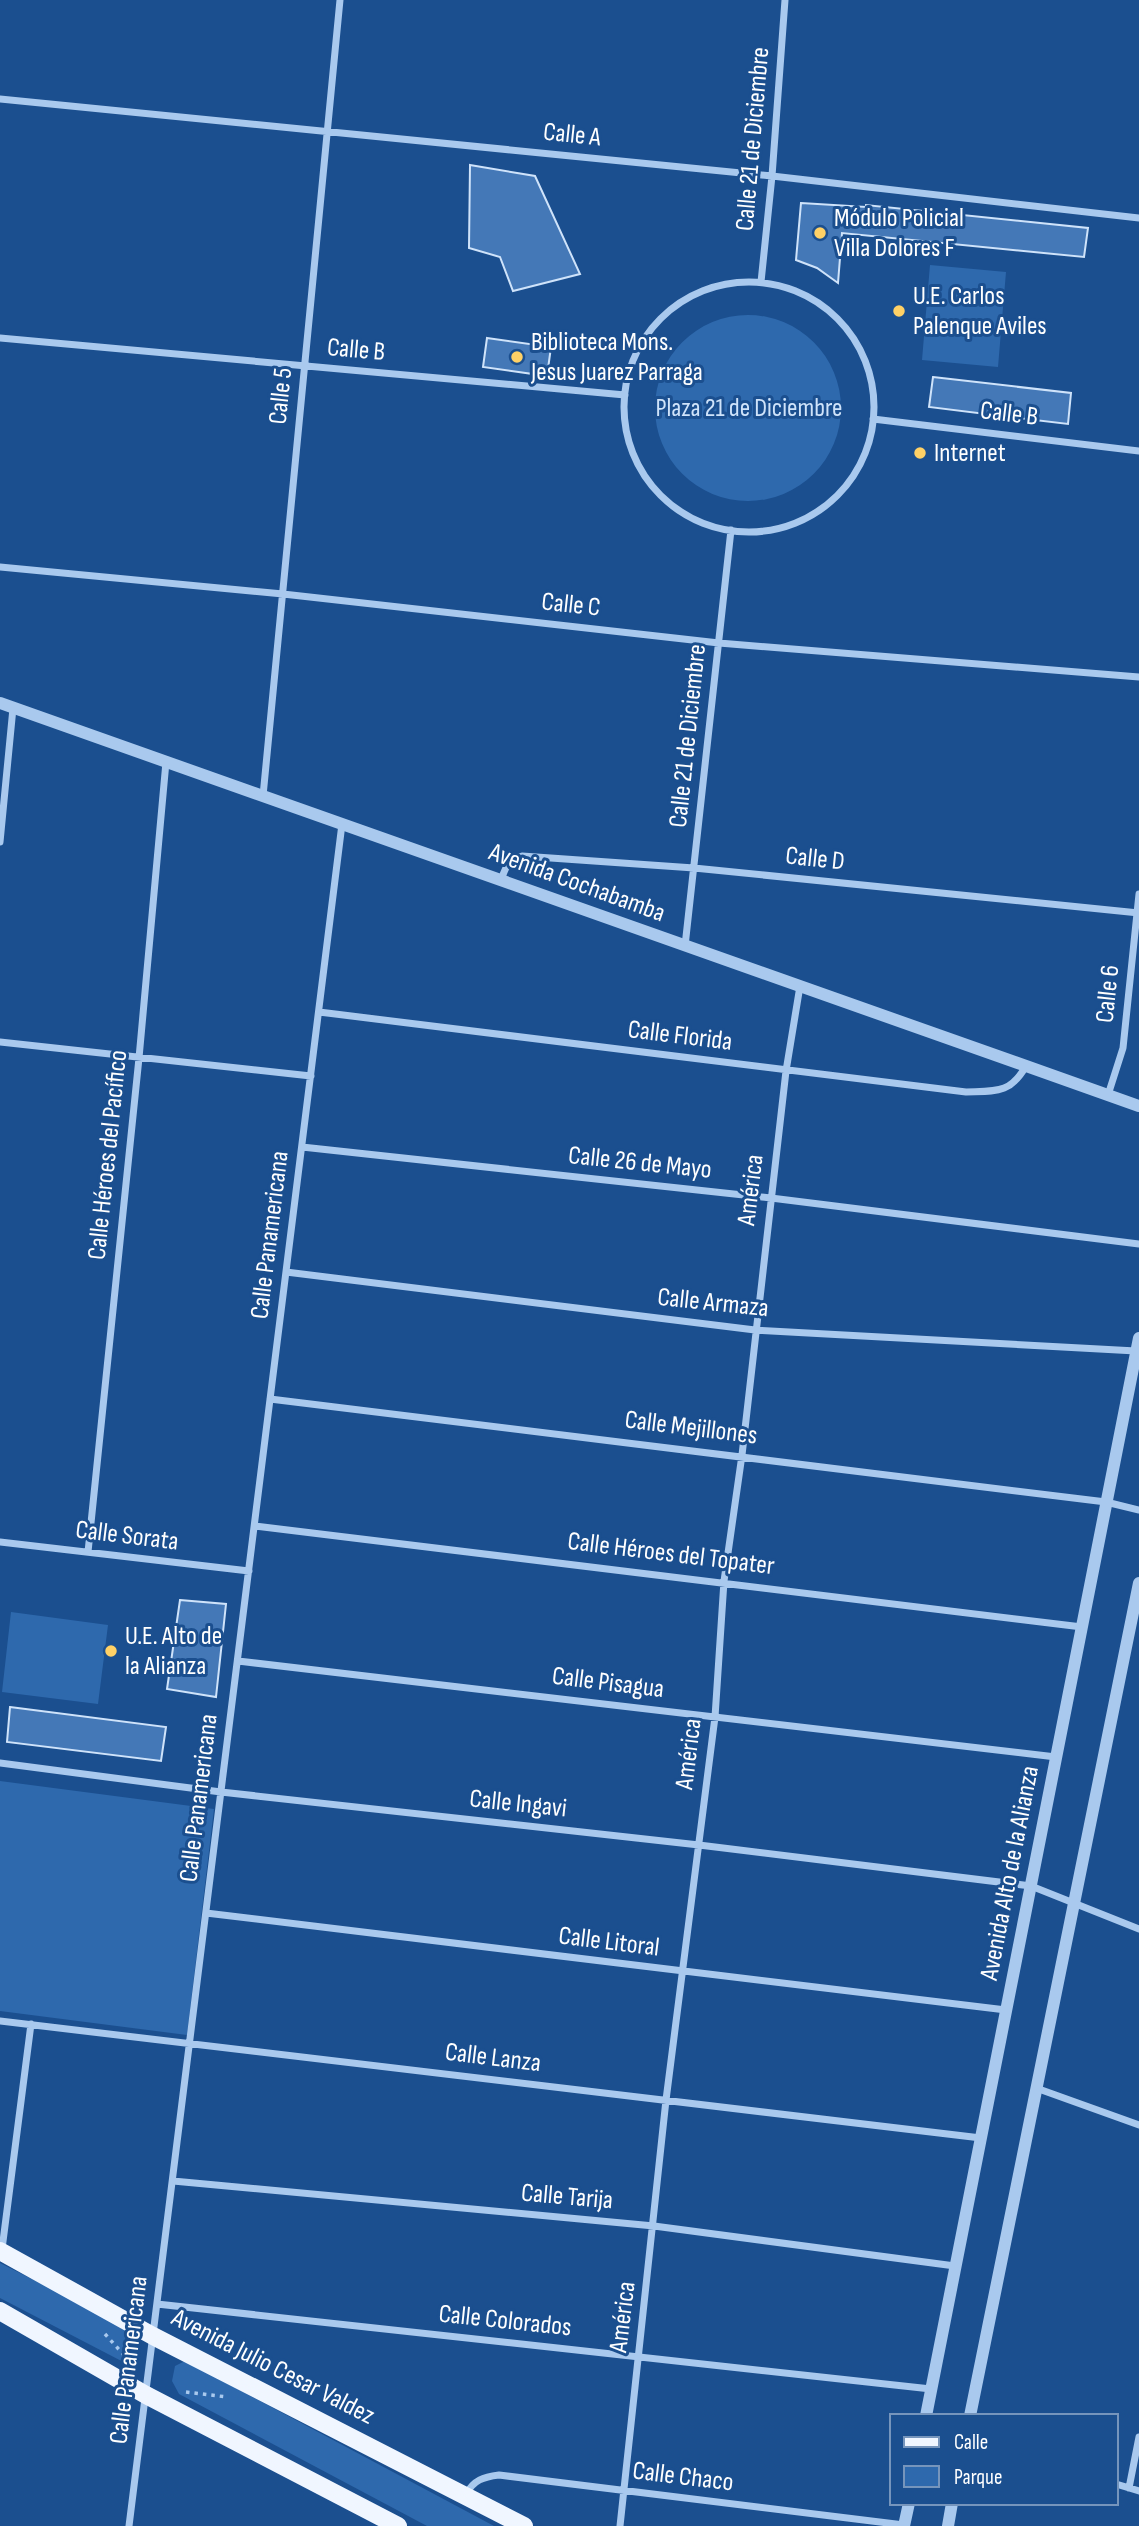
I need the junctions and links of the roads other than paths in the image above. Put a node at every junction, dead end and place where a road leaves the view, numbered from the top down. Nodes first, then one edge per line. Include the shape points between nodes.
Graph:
1 (340, 0) edge
2 (785, 0) edge
3 (0, 99) edge
4 (327, 132) junction
5 (772, 176) junction
6 (1139, 218) edge
7 (761, 282) junction
8 (0, 338) edge
9 (305, 366) junction
10 (625, 395) junction
11 (873, 419) junction
12 (1139, 451) edge
13 (731, 530) junction
14 (0, 567) edge
15 (283, 594) junction
16 (719, 643) junction
17 (1139, 677) edge
18 (0, 703) edge
19 (13, 708) junction
20 (166, 762) junction
21 (263, 796) junction
22 (342, 824) junction
23 (0, 842) edge
24 (694, 868) junction
25 (501, 880) junction
26 (1139, 894) edge
27 (1138, 913) edge
28 (685, 946) junction
29 (800, 986) junction
30 (319, 1012) junction
31 (0, 1042) edge
32 (139, 1058) junction
33 (1026, 1066) junction
34 (786, 1071) junction
35 (311, 1076) junction
36 (1108, 1095) junction
37 (1139, 1106) edge
38 (302, 1147) junction
39 (771, 1198) junction
40 (1139, 1244) edge
41 (286, 1272) junction
42 (755, 1330) junction
43 (1138, 1345) edge
44 (270, 1399) junction
45 (742, 1455) junction
46 (1107, 1502) junction
47 (1139, 1510) edge
48 (255, 1526) junction
49 (0, 1542) edge
50 (88, 1552) junction
51 (249, 1571) junction
52 (724, 1581) junction
53 (1139, 1584) edge
54 (1082, 1627) junction
55 (237, 1661) junction
56 (715, 1717) junction
57 (1056, 1757) junction
58 (0, 1763) edge
59 (221, 1792) junction
60 (699, 1845) junction
61 (1031, 1886) junction
62 (1074, 1904) junction
63 (206, 1913) junction
64 (1139, 1929) edge
65 (682, 1972) junction
66 (1006, 2010) junction
67 (0, 2021) edge
68 (31, 2024) junction
69 (190, 2043) junction
70 (1036, 2088) junction
71 (666, 2100) junction
72 (1139, 2125) edge
73 (981, 2138) junction
74 (173, 2181) junction
75 (654, 2226) junction
76 (1, 2252) edge
77 (955, 2266) junction
78 (157, 2304) junction
79 (0, 2311) edge
80 (153, 2336) junction
81 (639, 2356) junction
82 (931, 2389) junction
83 (146, 2395) junction
84 (926, 2414) edge
85 (970, 2414) edge
86 (1139, 2437) edge
87 (1118, 2485) edge
88 (1129, 2488) junction
89 (625, 2491) junction
90 (1139, 2491) edge
91 (466, 2495) junction
92 (909, 2505) edge
93 (952, 2505) edge
94 (129, 2526) edge
95 (398, 2526) edge
96 (524, 2526) edge
97 (621, 2526) edge
98 (904, 2526) edge
99 (948, 2526) edge

1 - 4 street, Calle 5
2 - 5 street, Calle 21 de Diciembre
3 - 4 street, Calle A
4 - 5 street, Calle A
4 - 9 street, Calle 5
5 - 6 street, Calle A
5 - 7 street, Calle 21 de Diciembre
7 - 10 street via 712,287 669,310 639,348
7 - 11 street via 782,286 822,305 852,336 870,376
8 - 9 street, Calle B
9 - 10 street, Calle B
9 - 15 street, Calle 5
10 - 13 street via 628,437 645,475 673,506 701,522
11 - 12 street, Calle B
11 - 13 street via 861,462 835,499 776,529
13 - 16 street, Calle 21 de Diciembre
14 - 15 street, Calle C
15 - 16 street, Calle C
15 - 21 street, Calle 5
16 - 17 street, Calle C
16 - 24 street, Calle 21 de Diciembre
18 - 19 street, Avenida Cochabamba
19 - 20 street, Avenida Cochabamba
19 - 23 street
20 - 21 street, Avenida Cochabamba
20 - 32 street, Calle Héroes del Pacífico
21 - 22 street, Avenida Cochabamba
22 - 25 street, Avenida Cochabamba
22 - 30 street, Calle Panamericana
24 - 25 street, Calle D via 522,856 506,864
24 - 27 street, Calle D
24 - 28 street, Calle 21 de Diciembre
25 - 28 street, Avenida Cochabamba
26 - 27 street, Calle 6
27 - 36 street, Calle 6 via 1123,1048
28 - 29 street, Avenida Cochabamba
29 - 33 street, Avenida Cochabamba
29 - 34 street, América
30 - 34 street, Calle Florida
30 - 35 street, Calle Panamericana
31 - 32 street
32 - 35 street
32 - 50 street, Calle Héroes del Pacífico
33 - 34 street, Calle Florida via 1008,1088 979,1092
33 - 36 street, Avenida Cochabamba
34 - 39 street, América
35 - 38 street, Calle Panamericana
36 - 37 street, Avenida Cochabamba
38 - 39 street, Calle 26 de Mayo
38 - 41 street, Calle Panamericana
39 - 40 street, Calle 26 de Mayo
39 - 42 street, América
41 - 42 street, Calle Armaza
41 - 44 street, Calle Panamericana
42 - 43 street, Calle Armaza
42 - 45 street, América
43 - 46 street, Avenida Alto de la Alianza
44 - 45 street, Calle Mejillones
44 - 48 street, Calle Panamericana
45 - 46 street, Calle Mejillones
45 - 52 street, América
46 - 47 street, Calle Mejillones
46 - 54 street, Avenida Alto de la Alianza
48 - 51 street, Calle Panamericana
48 - 52 street, Calle Héroes del Topater
49 - 50 street, Calle Sorata
50 - 51 street, Calle Sorata
51 - 55 street, Calle Panamericana
52 - 54 street, Calle Héroes del Topater
52 - 56 street, América
53 - 62 street
54 - 57 street, Avenida Alto de la Alianza
55 - 56 street, Calle Pisagua
55 - 59 street, Calle Panamericana
56 - 57 street, Calle Pisagua
56 - 60 street, América
57 - 61 street, Avenida Alto de la Alianza
58 - 59 street, Calle Ingavi
59 - 60 street, Calle Ingavi
59 - 63 street, Calle Panamericana
60 - 61 street, Calle Ingavi
60 - 65 street, América
61 - 62 street, Calle Ingavi
61 - 66 street, Avenida Alto de la Alianza
62 - 64 street, Calle Ingavi
62 - 70 street
63 - 65 street, Calle Litoral
63 - 69 street, Calle Panamericana
65 - 66 street, Calle Litoral
65 - 71 street, América
66 - 73 street, Avenida Alto de la Alianza
67 - 68 street, Calle Lanza
68 - 69 street, Calle Lanza
68 - 76 street
69 - 71 street, Calle Lanza
69 - 74 street, Calle Panamericana
70 - 72 street
70 - 85 street
71 - 73 street, Calle Lanza
71 - 75 street, América
73 - 77 street, Avenida Alto de la Alianza
74 - 75 street, Calle Tarija
74 - 78 street, Calle Panamericana
75 - 77 street, Calle Tarija
75 - 81 street, América
76 - 80 main road, Avenida Julio Cesar Valdez
77 - 82 street, Avenida Alto de la Alianza
78 - 80 street, Calle Panamericana
78 - 81 street, Calle Colorados
79 - 83 main road
80 - 83 street, Calle Panamericana
80 - 91 main road, Avenida Julio Cesar Valdez
81 - 82 street, Calle Colorados
81 - 89 street, América
82 - 84 street, Avenida Alto de la Alianza
83 - 94 street, Calle Panamericana
83 - 95 main road
86 - 88 street
87 - 88 street
88 - 90 street
89 - 91 street, Calle Chaco via 499,2474 484,2476
89 - 97 street, América
89 - 98 street, Calle Chaco
91 - 96 main road, Avenida Julio Cesar Valdez
92 - 98 street
93 - 99 street

